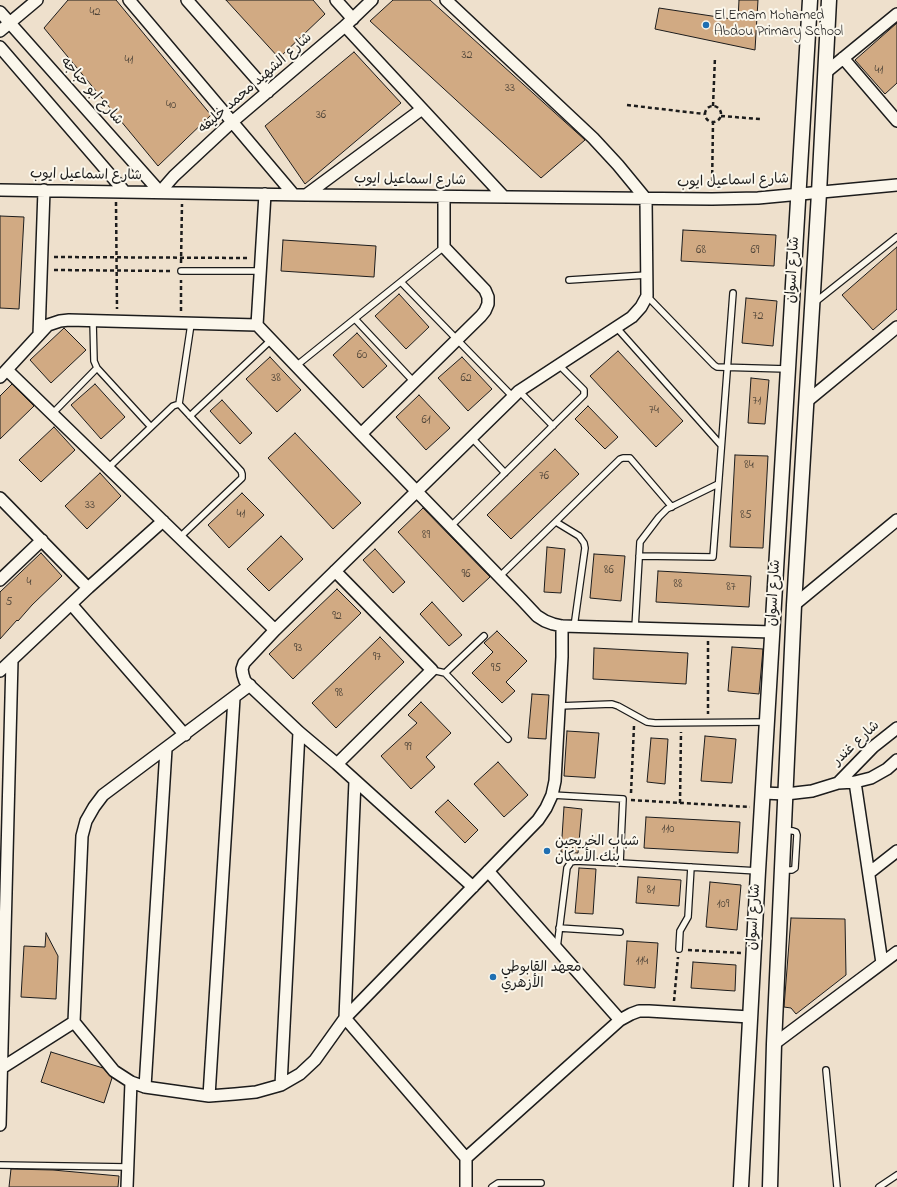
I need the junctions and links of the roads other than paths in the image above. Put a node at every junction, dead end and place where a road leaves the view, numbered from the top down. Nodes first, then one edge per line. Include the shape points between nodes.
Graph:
1 (37, 0) edge
2 (129, 0) edge
3 (187, 0) edge
4 (336, 0) edge
5 (372, 0) edge
6 (446, 0) edge
7 (810, 0) edge
8 (829, 0) edge
9 (0, 12) edge
10 (897, 14) edge
11 (10, 23) junction
12 (349, 23) junction
13 (0, 31) edge
14 (0, 47) edge
15 (843, 58) junction
16 (825, 73) junction
17 (268, 92) junction
18 (422, 109) junction
19 (895, 115) edge
20 (232, 122) junction
21 (897, 185) edge
22 (0, 190) edge
23 (44, 190) junction
24 (120, 192) junction
25 (160, 192) junction
26 (819, 193) junction
27 (265, 194) junction
28 (294, 195) junction
29 (306, 195) junction
30 (799, 195) junction
31 (444, 197) junction
32 (504, 197) junction
33 (646, 199) junction
34 (897, 237) edge
35 (444, 247) junction
36 (181, 271) road end
37 (260, 271) junction
38 (647, 275) junction
39 (569, 280) dead end
40 (401, 282) junction
41 (733, 293) dead end
42 (647, 296) junction
43 (812, 304) junction
44 (355, 318) junction
45 (93, 321) junction
46 (186, 323) junction
47 (257, 325) junction
48 (616, 327) junction
49 (897, 327) edge
50 (39, 335) junction
51 (457, 339) junction
52 (271, 340) junction
53 (559, 365) junction
54 (296, 366) junction
55 (97, 368) junction
56 (727, 368) junction
57 (788, 369) junction
58 (4, 374) edge
59 (414, 382) junction
60 (516, 394) junction
61 (806, 402) junction
62 (179, 404) junction
63 (52, 414) junction
64 (190, 416) junction
65 (553, 426) junction
66 (151, 427) junction
67 (361, 434) junction
68 (471, 437) junction
69 (721, 445) junction
70 (108, 468) junction
71 (505, 473) junction
72 (718, 484) junction
73 (416, 492) junction
74 (0, 498) edge
75 (672, 507) junction
76 (897, 520) edge
77 (163, 521) junction
78 (556, 522) junction
79 (450, 527) junction
80 (180, 537) junction
81 (42, 540) junction
82 (639, 556) junction
83 (335, 571) junction
84 (499, 577) junction
85 (0, 580) edge
86 (88, 588) junction
87 (71, 604) junction
88 (794, 605) junction
89 (568, 627) junction
90 (635, 628) junction
91 (275, 630) junction
92 (773, 632) junction
93 (484, 636) dead end
94 (12, 660) junction
95 (432, 670) junction
96 (0, 671) edge
97 (445, 673) junction
98 (250, 685) junction
99 (234, 698) junction
100 (559, 706) junction
101 (767, 722) junction
102 (897, 728) edge
103 (299, 732) junction
104 (185, 735) junction
105 (508, 739) dead end
106 (166, 749) junction
107 (897, 760) edge
108 (337, 764) junction
109 (356, 781) junction
110 (855, 782) junction
111 (838, 783) junction
112 (763, 793) junction
113 (786, 794) junction
114 (552, 795) junction
115 (897, 851) edge
116 (620, 863) junction
117 (691, 867) junction
118 (488, 871) junction
119 (758, 871) junction
120 (869, 872) junction
121 (473, 887) junction
122 (559, 928) junction
123 (620, 932) dead end
124 (556, 949) junction
125 (679, 949) road end
126 (897, 952) edge
127 (882, 963) junction
128 (750, 1017) junction
129 (345, 1018) junction
130 (620, 1020) junction
131 (74, 1022) junction
132 (774, 1044) junction
133 (1, 1069) edge
134 (826, 1070) dead end
135 (131, 1082) junction
136 (281, 1085) junction
137 (145, 1087) junction
138 (209, 1096) junction
139 (0, 1125) edge
140 (466, 1158) junction
141 (0, 1165) edge
142 (128, 1167) junction
143 (897, 1175) edge
144 (541, 1183) dead end
145 (127, 1187) edge
146 (466, 1187) edge
147 (492, 1187) edge
148 (741, 1187) edge
149 (770, 1187) edge
150 (837, 1187) edge
151 (879, 1187) edge

1 - 11 street
2 - 20 street
3 - 17 street
4 - 12 street
5 - 12 street, شارع الشهيد محمد خليفه
6 - 33 street via 593,138
7 - 30 street, شارع اسوان
8 - 16 street, شارع اسوان
9 - 11 street, شارع ابو حباجه
10 - 15 street
11 - 13 street
11 - 25 street, شارع ابو حباجه
12 - 17 street, شارع الشهيد محمد خليفه
12 - 18 street
14 - 24 street
15 - 16 street
15 - 19 street
16 - 26 street, شارع اسوان
17 - 20 street, شارع الشهيد محمد خليفه
18 - 29 street
18 - 32 street
20 - 25 street, شارع الشهيد محمد خليفه
20 - 28 street
21 - 26 street, شارع اسماعيل ايوب
22 - 23 street, شارع اسماعيل ايوب
23 - 24 street, شارع اسماعيل ايوب
23 - 50 street
24 - 25 street, شارع اسماعيل ايوب
25 - 27 street, شارع اسماعيل ايوب
26 - 30 street, شارع اسماعيل ايوب
26 - 43 street, شارع اسوان
27 - 28 street, شارع اسماعيل ايوب
27 - 37 street
28 - 29 street, شارع اسماعيل ايوب
29 - 31 street, شارع اسماعيل ايوب
30 - 33 street, شارع اسماعيل ايوب
30 - 57 street, شارع اسوان
31 - 32 street, شارع اسماعيل ايوب
31 - 35 street
32 - 33 street, شارع اسماعيل ايوب
33 - 38 street
34 - 43 lane
35 - 40 lane
35 - 51 street via 486,290 488,297 486,311
36 - 37 lane
37 - 47 street
38 - 39 lane
38 - 42 street
40 - 44 lane
40 - 51 lane
41 - 56 lane
42 - 48 street via 637,312
42 - 56 lane via 714,365
43 - 61 street, شارع اسوان
44 - 54 lane
44 - 59 lane
45 - 46 street
45 - 50 street via 60,321 48,325
45 - 55 lane via 94,361
46 - 47 street
46 - 62 lane
47 - 52 street
48 - 53 street
48 - 69 lane
49 - 61 street
50 - 58 street
51 - 59 street
51 - 60 lane
52 - 54 street
52 - 64 lane
53 - 60 street
53 - 65 lane via 584,390 584,395
54 - 67 street
55 - 63 lane
55 - 66 lane
56 - 57 lane
56 - 69 lane
57 - 92 street, شارع اسوان
58 - 63 street
59 - 67 street
60 - 65 lane
60 - 68 street
61 - 88 street, شارع اسوان
62 - 64 lane
62 - 66 lane via 173,406
63 - 70 street
64 - 80 lane via 241,471 242,478
65 - 71 lane
66 - 70 lane
67 - 73 street
68 - 71 lane
68 - 73 street
69 - 72 lane
70 - 77 street
71 - 79 lane
72 - 75 lane
72 - 82 lane via 713,557
73 - 79 street
73 - 83 street
74 - 81 street
75 - 78 lane via 630,458 624,458 620,459
75 - 82 lane via 663,513 640,542
76 - 88 street
77 - 80 street
77 - 86 street
78 - 84 lane
78 - 89 lane via 581,539 585,548
79 - 84 street
80 - 91 street
81 - 85 street
81 - 86 street
82 - 90 lane
83 - 91 street
83 - 95 street
84 - 89 street via 537,616 545,621
86 - 87 street
87 - 94 street
87 - 104 street
88 - 113 street, شارع اسوان
89 - 90 street
89 - 100 street via 562,657
90 - 92 street
91 - 98 street via 244,663 242,675
92 - 101 street, شارع اسوان
93 - 97 lane
94 - 96 street
94 - 133 street
95 - 97 lane
95 - 108 street
97 - 105 lane
98 - 99 street
98 - 103 street
99 - 104 street
99 - 138 street
100 - 101 lane via 612,704 647,722 655,723
100 - 114 street
101 - 112 street, شارع اسوان
102 - 111 street, شارع غندر via 873,747
103 - 108 street
103 - 136 street
104 - 106 street
106 - 131 street via 103,795 86,821 82,836
106 - 137 street
107 - 110 street, شارع غندر via 872,778
108 - 109 street
109 - 121 street
109 - 129 street
110 - 111 street, شارع غندر
110 - 120 street
111 - 113 street, شارع غندر via 812,791
112 - 113 street, شارع غندر
112 - 119 street, شارع اسوان
113 - 132 street, شارع اسوان
114 - 116 lane via 623,799
114 - 118 street via 538,820
115 - 120 street
116 - 117 lane
116 - 122 lane via 575,861 568,865
117 - 119 lane
117 - 125 lane via 688,917 680,931
118 - 121 street
118 - 124 street
119 - 128 street, شارع اسوان
120 - 127 street
121 - 129 street
122 - 123 lane
122 - 124 lane
124 - 130 street
126 - 127 street
127 - 132 street
128 - 130 street via 639,1011
128 - 148 street, شارع اسوان
129 - 136 street via 315,1060 300,1074
129 - 140 street
130 - 140 street
131 - 133 street
131 - 135 street via 114,1070
132 - 149 street, شارع اسوان
133 - 139 street
134 - 150 lane
135 - 137 street
135 - 142 street
136 - 138 street via 256,1092
137 - 138 street
140 - 146 street
141 - 142 lane
142 - 145 street
143 - 151 lane
144 - 147 lane via 498,1183

